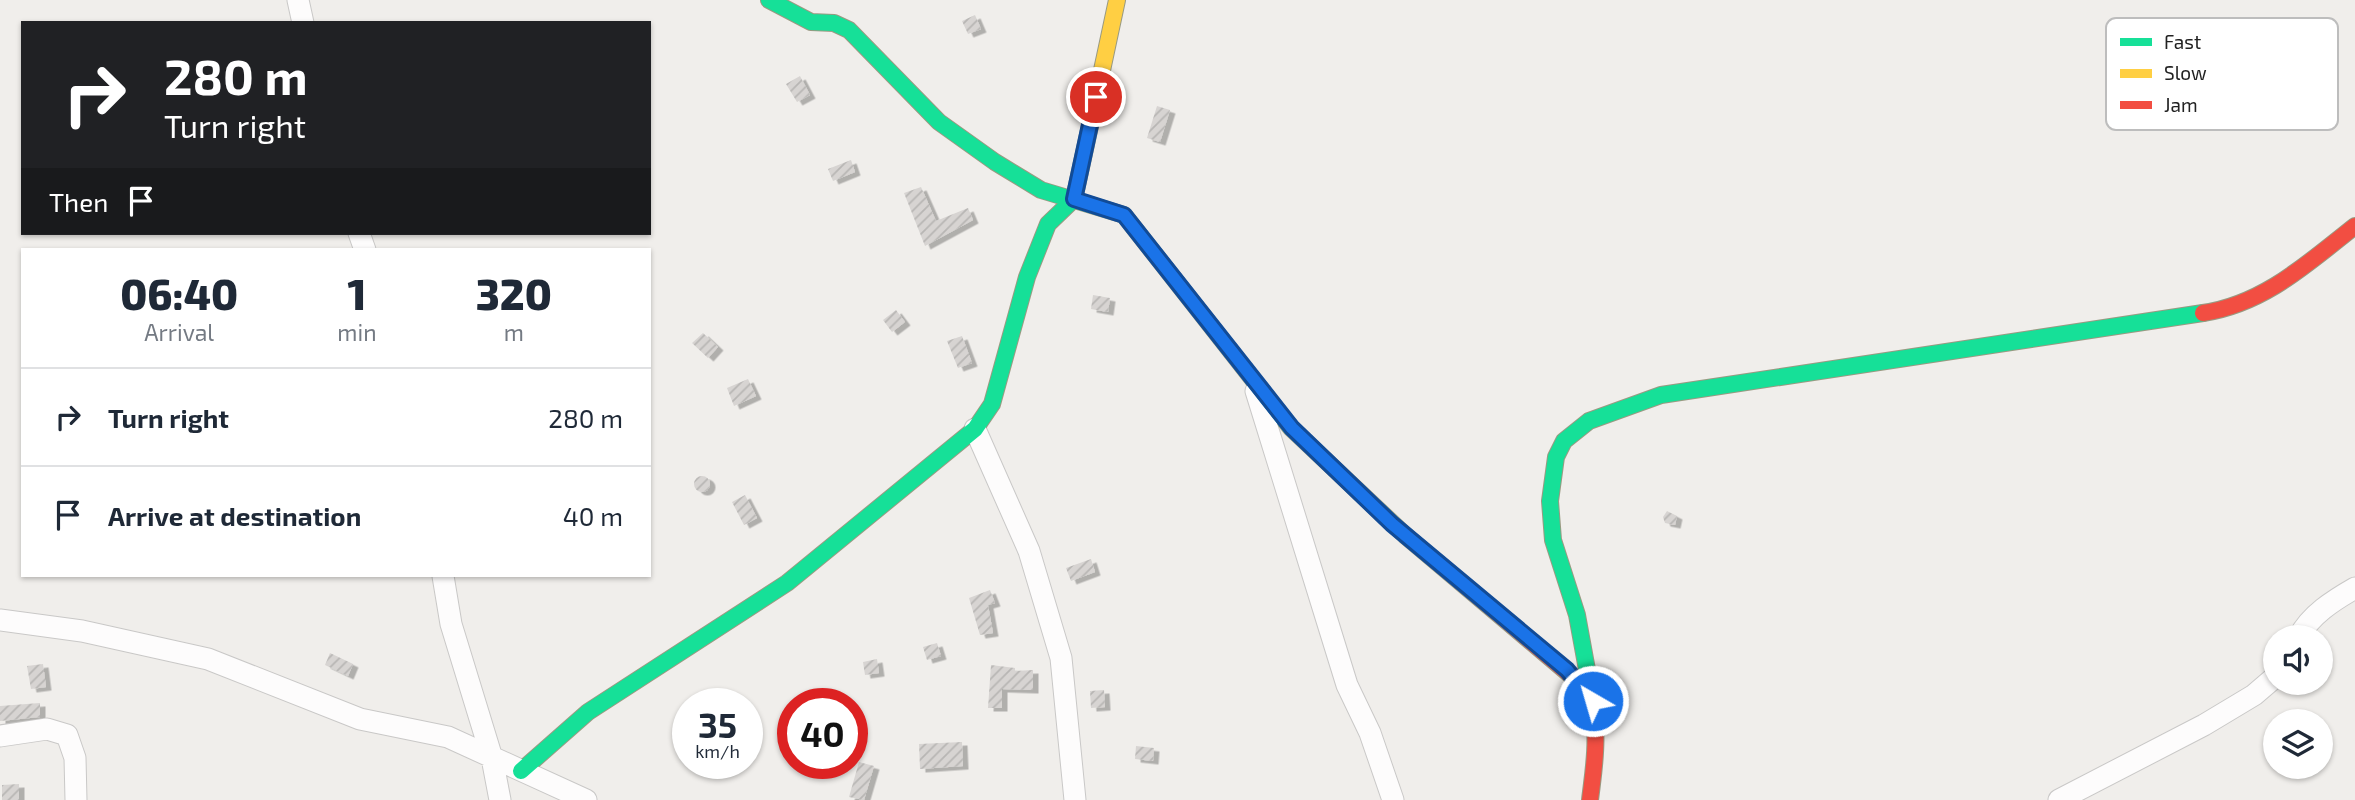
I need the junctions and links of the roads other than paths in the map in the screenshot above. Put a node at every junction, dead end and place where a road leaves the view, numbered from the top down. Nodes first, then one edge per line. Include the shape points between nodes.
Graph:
1 (298, 0) edge
2 (769, 0) edge
3 (1118, 0) edge
4 (303, 21) edge
5 (1074, 199) junction
6 (2355, 226) edge
7 (1252, 379) junction
8 (975, 429) junction
9 (443, 577) edge
10 (2355, 588) edge
11 (0, 620) edge
12 (2306, 625) edge
13 (2263, 687) edge
14 (1593, 701) junction
15 (0, 736) edge
16 (492, 758) junction
17 (521, 771) junction
18 (76, 800) edge
19 (500, 800) edge
20 (586, 800) edge
21 (1075, 800) edge
22 (1393, 800) edge
23 (1590, 800) edge
24 (2059, 800) edge

1 - 4 street
2 - 5 street via 811,22 834,23 849,30 939,122 1030,184
3 - 5 street
5 - 7 street via 1124,215
5 - 8 street via 1048,224 1027,277 992,404
6 - 14 street via 2257,298 2215,311 1661,395 1590,421 1559,449 1550,501 1553,540 1579,623
7 - 14 street via 1292,428 1354,490 1567,670
7 - 22 street via 1347,685 1370,733
8 - 17 street via 787,583 588,712
8 - 21 street via 1029,551 1061,658
9 - 16 street via 451,624
10 - 12 street
11 - 16 street via 82,631 208,659 360,719 448,737
13 - 24 street via 2204,725
14 - 23 street via 1596,739
15 - 18 street via 47,729 67,735 75,758
16 - 17 street
16 - 19 street
17 - 20 street

